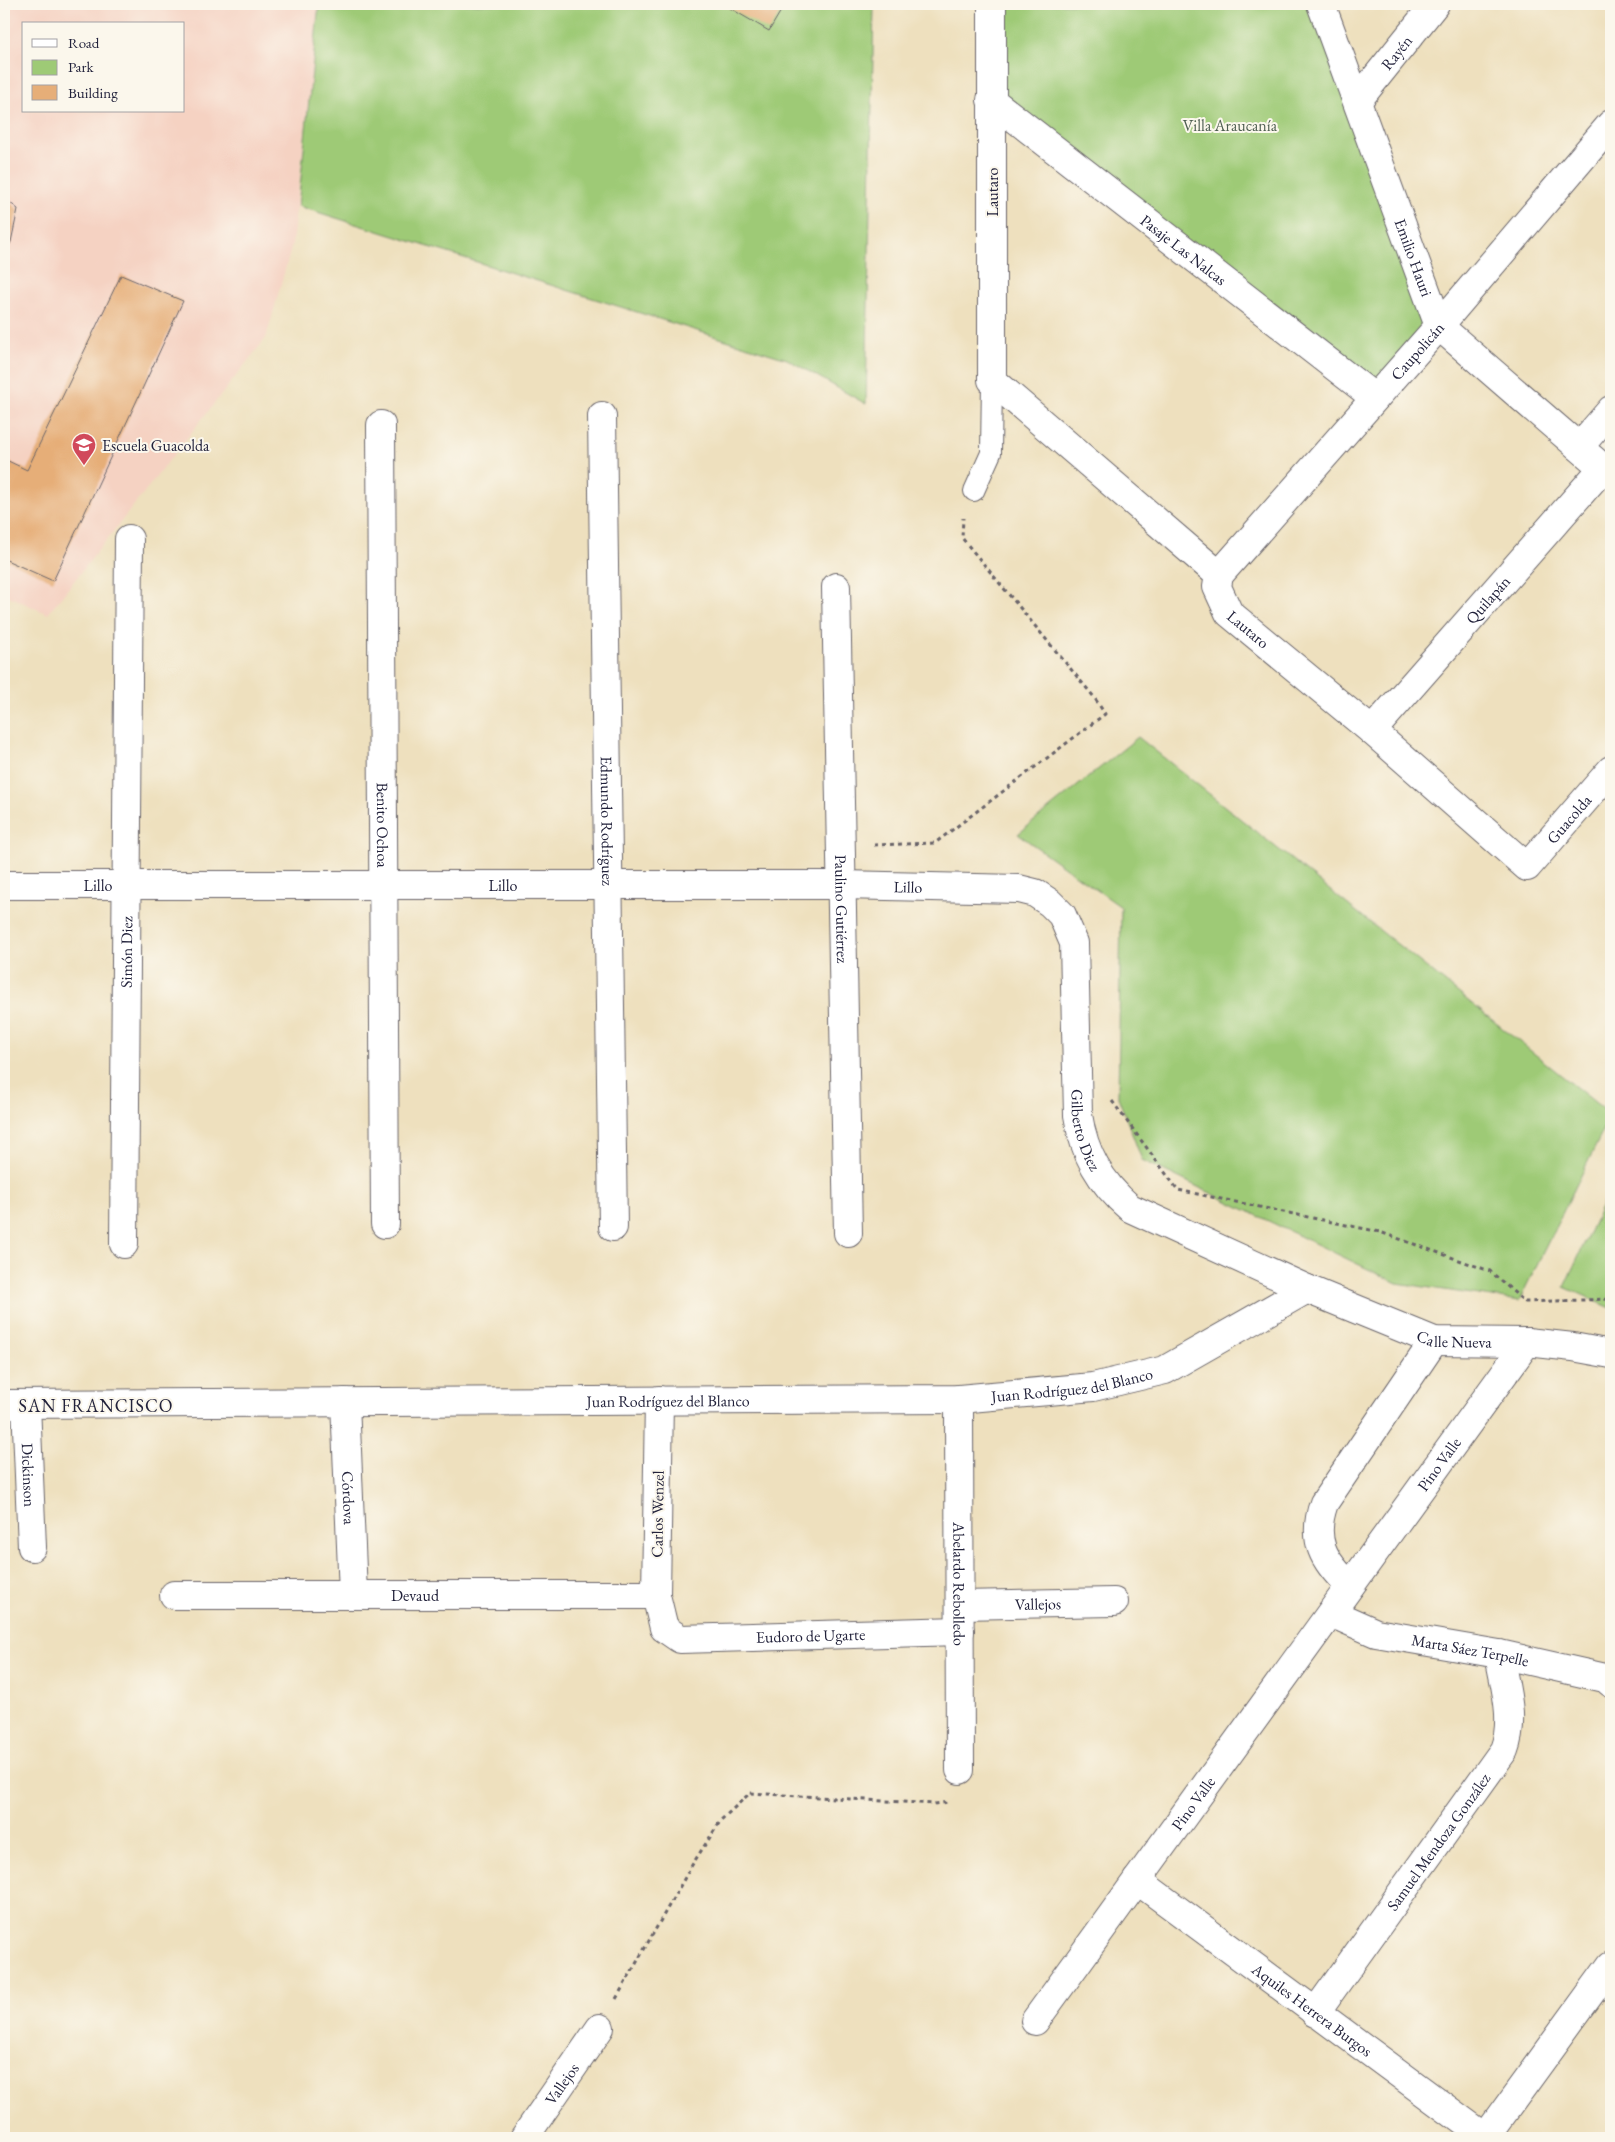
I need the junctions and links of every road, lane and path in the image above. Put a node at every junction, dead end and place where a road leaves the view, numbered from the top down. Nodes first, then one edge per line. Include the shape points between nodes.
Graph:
1 (992, 4) edge
2 (1321, 4) edge
3 (1435, 4) edge
4 (991, 100) junction
5 (1358, 100) junction
6 (1611, 124) edge
7 (1439, 326) junction
8 (992, 380) junction
9 (1375, 398) junction
10 (1611, 410) edge
11 (602, 416) dead end
12 (381, 425) dead end
13 (1579, 447) junction
14 (1607, 472) edge
15 (974, 491) dead end
16 (964, 510) dead end
17 (129, 539) dead end
18 (1219, 575) junction
19 (836, 587) dead end
20 (1372, 732) junction
21 (1611, 770) edge
22 (841, 846) junction
23 (1526, 867) joint
24 (4, 885) edge
25 (126, 885) junction
26 (383, 885) junction
27 (608, 885) junction
28 (842, 885) junction
29 (1002, 888) joint
30 (1106, 1093) dead end
31 (384, 1224) dead end
32 (613, 1227) dead end
33 (848, 1233) dead end
34 (124, 1244) dead end
35 (1307, 1289) junction
36 (1611, 1299) edge
37 (1434, 1341) junction
38 (1527, 1342) junction
39 (1611, 1354) edge
40 (959, 1399) junction
41 (659, 1400) junction
42 (345, 1402) junction
43 (15, 1404) edge
44 (32, 1548) dead end
45 (1350, 1586) junction
46 (353, 1594) junction
47 (174, 1595) dead end
48 (656, 1595) junction
49 (1114, 1602) dead end
50 (1331, 1613) junction
51 (960, 1618) junction
52 (664, 1628) joint
53 (1499, 1654) junction
54 (1611, 1683) edge
55 (960, 1770) joint
56 (1137, 1880) junction
57 (1611, 1965) edge
58 (1315, 2013) junction
59 (1035, 2021) dead end
60 (600, 2028) joint
61 (524, 2138) edge
62 (1486, 2138) edge

1 - 4 street, Lautaro
2 - 5 street, Emilio Hauri
3 - 5 street, Rayén
4 - 8 street, Lautaro
4 - 9 street, Pasaje Las Nalcas
5 - 7 street, Emilio Hauri
6 - 7 street, Caupolicán
7 - 9 street, Caupolicán
7 - 13 street, Emilio Hauri
8 - 15 lane, Lautaro via 991,454
8 - 18 street
9 - 18 street, Caupolicán
10 - 13 street
11 - 27 street, Edmundo Rodríguez
12 - 26 street, Benito Ochoa
13 - 14 street, Emilio Hauri
14 - 20 street, Quilapán
16 - 22 path via 962,538 1094,697 1104,714 935,843
17 - 25 street, Simón Diez
18 - 20 street, Lautaro via 1217,587 1229,613
19 - 22 street, Paulino Gutiérrez
20 - 23 street, Lautaro
21 - 23 street, Guacolda
22 - 28 street, Paulino Gutiérrez
24 - 25 street, Lillo
25 - 26 street, Lillo
25 - 34 street, Simón Diez
26 - 27 street, Lillo
26 - 31 street, Benito Ochoa
27 - 28 street, Lillo
27 - 32 street, Edmundo Rodríguez
28 - 29 street, Lillo
28 - 33 street, Paulino Gutiérrez
29 - 35 street, Gilberto Diez via 1035,893 1050,903 1062,915 1072,936 1081,1135 1097,1172 1112,1192 1130,1208
30 - 36 path via 1178,1190 1380,1232 1490,1271 1525,1302
35 - 37 street, Calle Nueva
35 - 40 street, Juan Rodríguez del Blanco via 1165,1370 1093,1387
37 - 38 street, Calle Nueva
37 - 45 street via 1324,1503 1317,1534 1332,1570
38 - 39 street, Calle Nueva
38 - 45 street, Pino Valle
40 - 41 street, Juan Rodríguez del Blanco
40 - 51 street, Abelardo Rebolledo
41 - 42 street, Juan Rodríguez del Blanco
41 - 48 street, Carlos Wenzel
42 - 43 street, Juan Rodríguez del Blanco
42 - 46 street, Córdova
43 - 44 street, Dickinson
45 - 50 street, Pino Valle
46 - 47 street, Devaud
46 - 48 street, Devaud
48 - 52 street, Carlos Wenzel
49 - 51 street, Vallejos
50 - 53 street, Marta Sáez Terpelle via 1376,1633
50 - 56 street, Pino Valle
51 - 52 street, Eudoro de Ugarte via 680,1639
51 - 55 street, Abelardo Rebolledo
53 - 54 street, Marta Sáez Terpelle via 1605,1678
53 - 58 street, Samuel Mendoza González via 1510,1718 1504,1750
55 - 60 path via 961,1801 934,1804 750,1793 721,1820 692,1865
56 - 58 street, Aquiles Herrera Burgos
56 - 59 street, Pino Valle
57 - 62 street
58 - 62 street, Aquiles Herrera Burgos
60 - 61 street, Vallejos

